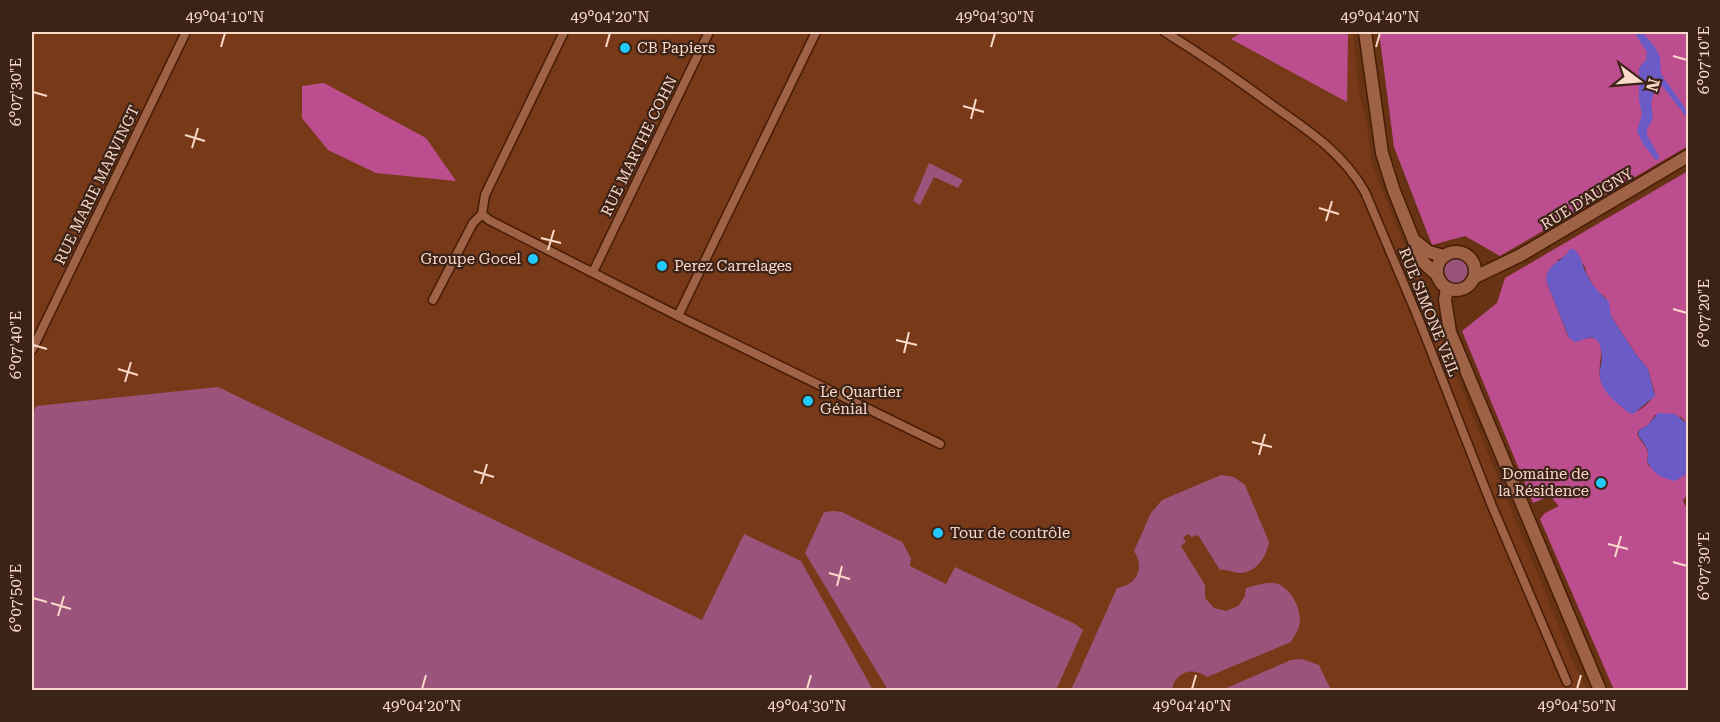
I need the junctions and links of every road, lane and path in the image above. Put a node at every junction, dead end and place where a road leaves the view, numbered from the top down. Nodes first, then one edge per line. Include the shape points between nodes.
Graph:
1 (186, 32) edge
2 (564, 32) edge
3 (709, 32) edge
4 (816, 32) edge
5 (1166, 32) edge
6 (1365, 32) edge
7 (1689, 156) edge
8 (482, 214) junction
9 (1414, 241) junction
10 (1444, 256) junction
11 (1474, 263) junction
12 (1499, 265) junction
13 (593, 272) junction
14 (1437, 274) junction
15 (1474, 277) junction
16 (1447, 288) junction
17 (1460, 290) junction
18 (434, 300) dead end
19 (678, 316) junction
20 (1447, 317) junction
21 (32, 350) edge
22 (940, 444) dead end
23 (1567, 682) dead end
24 (1600, 690) edge

1 - 21 street, RUE MARIE MARVINGT
2 - 8 street via 485,195
3 - 13 street, RUE MARTHE COHN
4 - 19 street
5 - 23 street, RUE SIMONE VEIL via 1318,138 1355,174
6 - 9 main road via 1382,153
7 - 12 main road, RUE D'AUGNY
8 - 13 street
8 - 18 street via 473,223
9 - 10 main road via 1429,252
9 - 14 main road via 1422,261
10 - 11 main road via 1459,251
10 - 14 main road via 1438,263
11 - 12 main road
11 - 15 main road
12 - 15 main road, RUE D'AUGNY
13 - 19 street
14 - 16 main road
15 - 17 main road
16 - 17 main road
16 - 20 main road
17 - 20 main road
19 - 22 street
20 - 24 main road via 1494,440

